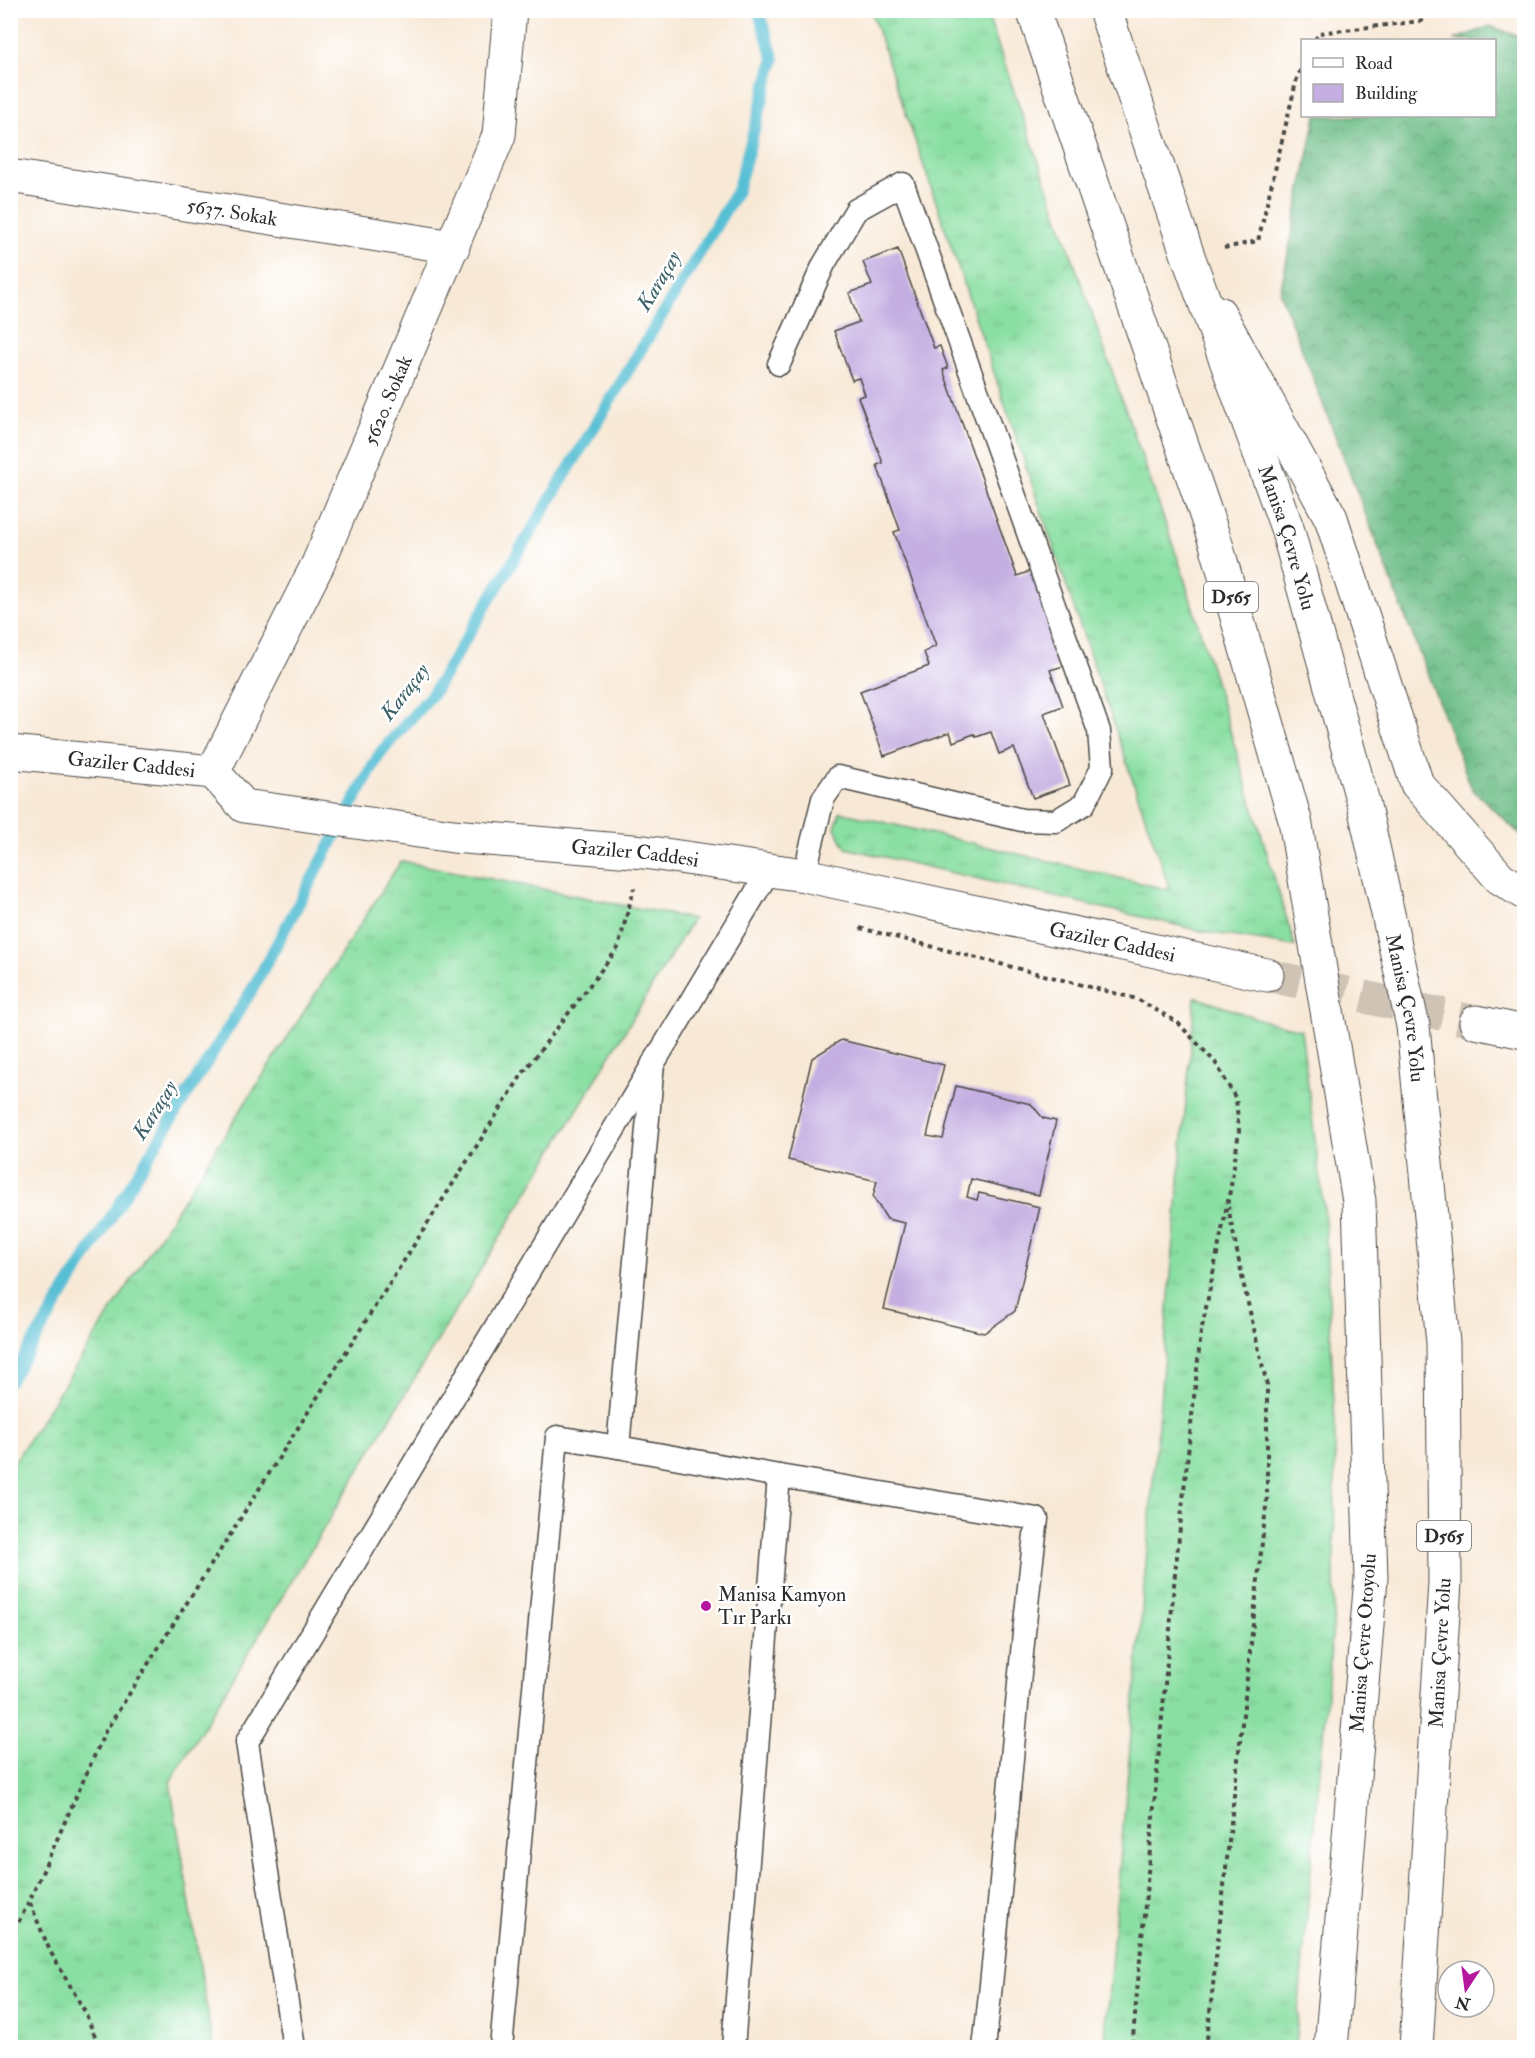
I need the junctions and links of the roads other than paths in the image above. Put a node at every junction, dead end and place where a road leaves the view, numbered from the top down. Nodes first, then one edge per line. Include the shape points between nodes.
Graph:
1 (510, 10) edge
2 (1033, 10) edge
3 (1105, 10) edge
4 (10, 176) edge
5 (453, 247) junction
6 (1188, 256) junction
7 (779, 364) dead end
8 (10, 752) edge
9 (213, 772) junction
10 (770, 869) junction
11 (804, 875) junction
12 (1524, 893) edge
13 (1267, 975) tunnel mouth
14 (1476, 1022) tunnel mouth
15 (1524, 1032) edge
16 (653, 1063) junction
17 (618, 1447) junction
18 (778, 1476) junction
19 (294, 2048) edge
20 (501, 2048) edge
21 (733, 2048) edge
22 (984, 2048) edge
23 (1331, 2048) edge
24 (1416, 2048) edge

1 - 5 main road, 5620. Sokak via 499,135
2 - 23 main road, Manisa Çevre Otoyolu / D565 via 1216,544 1295,820 1359,1202 1371,1578
3 - 6 main road, Manisa Çevre Yolu / D565
4 - 5 main road, 5637. Sokak
5 - 9 main road, 5620. Sokak via 318,564
6 - 12 main road via 1331,518 1417,784 1500,878
6 - 24 main road, Manisa Çevre Yolu / D565 via 1287,528 1364,806 1413,1026 1443,1343 1445,1582
7 - 11 lane via 824,264 856,210 903,184 1093,712 1099,730 1101,768 1084,804 1056,821 1022,820 838,777 823,799
8 - 9 main road, Gaziler Caddesi
9 - 10 main road, Gaziler Caddesi via 244,806 453,836 644,852
10 - 11 main road, Gaziler Caddesi
10 - 16 lane
11 - 13 main road, Gaziler Caddesi
14 - 15 main road
16 - 17 lane
16 - 19 lane via 247,1742
17 - 18 lane
17 - 20 lane via 556,1437
18 - 21 lane
18 - 22 lane via 1037,1519

